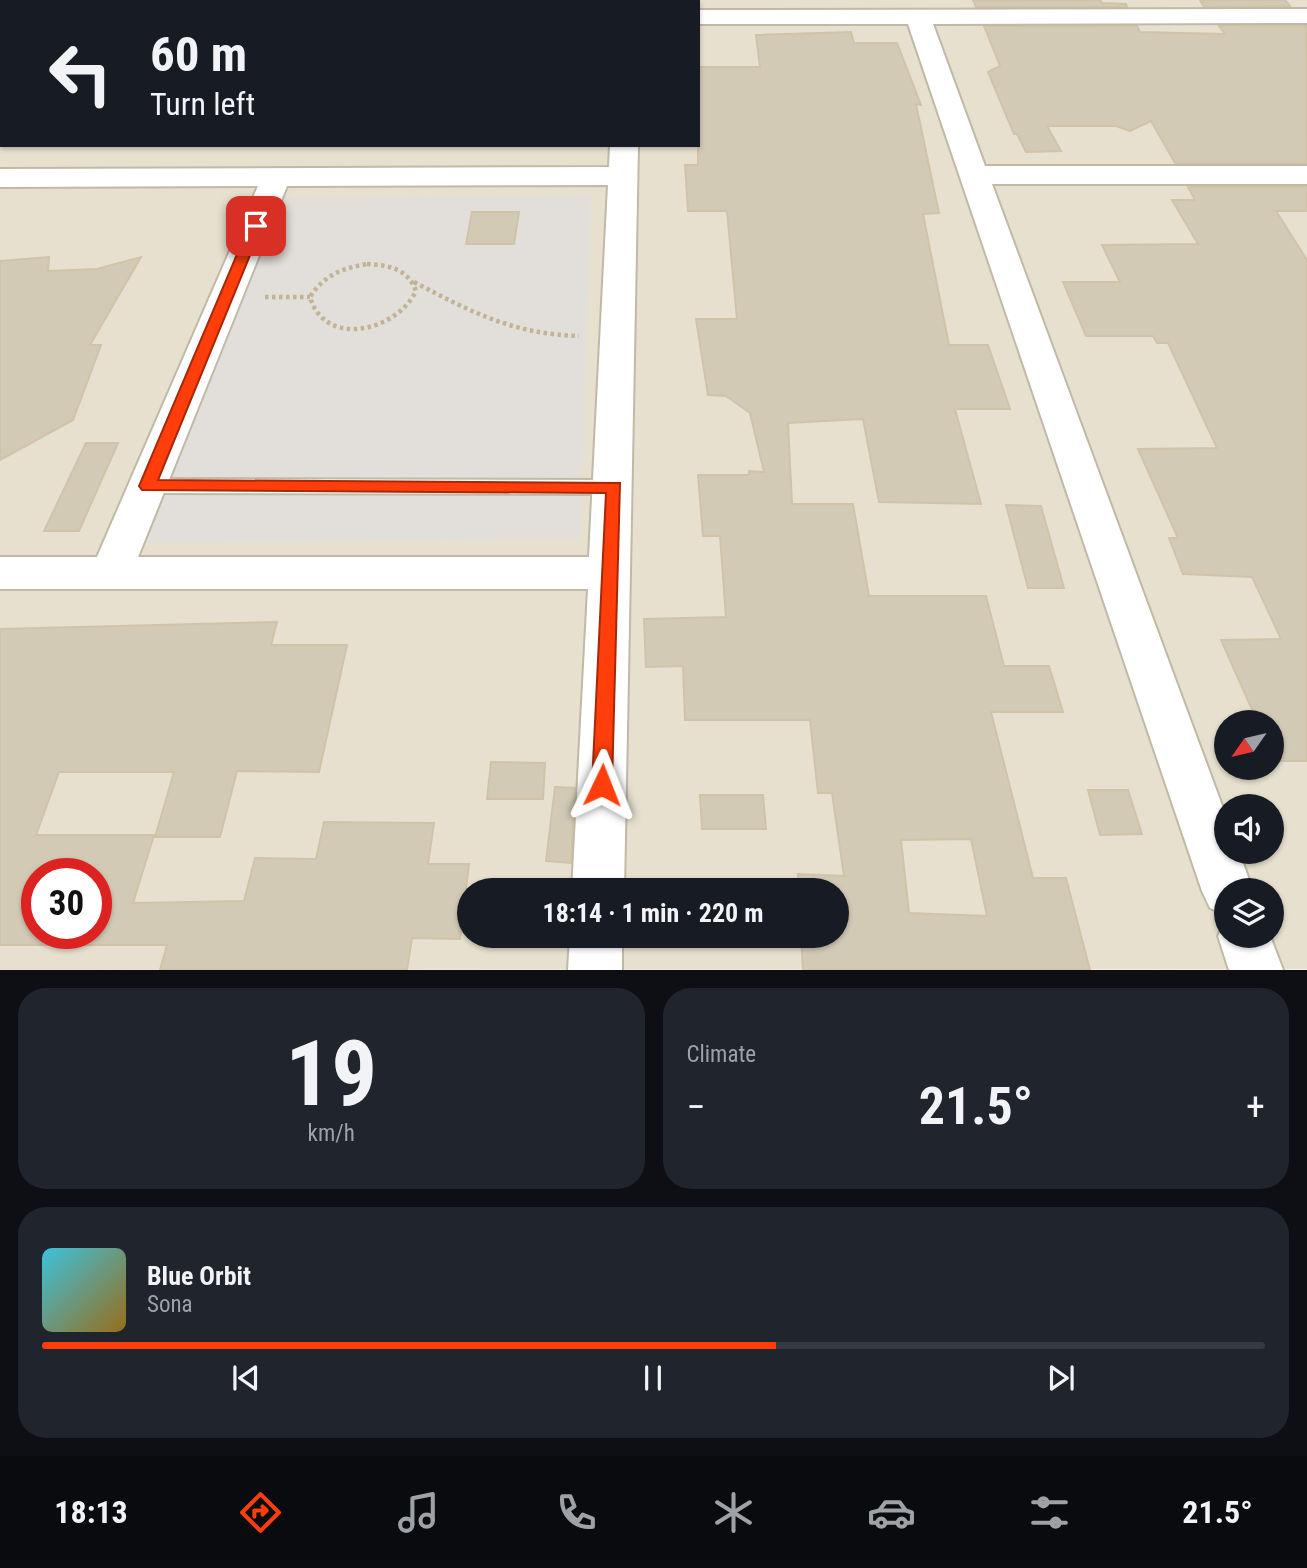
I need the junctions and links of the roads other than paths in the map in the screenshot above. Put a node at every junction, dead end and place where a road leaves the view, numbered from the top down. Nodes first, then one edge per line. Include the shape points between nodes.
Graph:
1 (744, 8) edge
2 (1307, 16) edge
3 (700, 17) edge
4 (918, 17) junction
5 (624, 160) edge
6 (1307, 175) edge
7 (975, 176) junction
8 (0, 178) edge
9 (276, 178) junction
10 (147, 486) junction
11 (614, 487) junction
12 (0, 573) edge
13 (111, 573) junction
14 (611, 573) junction
15 (599, 878) edge
16 (1223, 878) edge
17 (596, 948) edge
18 (1248, 948) edge
19 (595, 970) edge
20 (1256, 970) edge

1 - 3 street
1 - 4 street
2 - 4 street
4 - 7 street
5 - 9 street
5 - 11 street
6 - 7 street
7 - 16 street
8 - 9 street
9 - 10 street
10 - 11 lane
10 - 13 street
11 - 14 street
12 - 13 street
13 - 14 street
14 - 15 street
17 - 19 street
18 - 20 street

